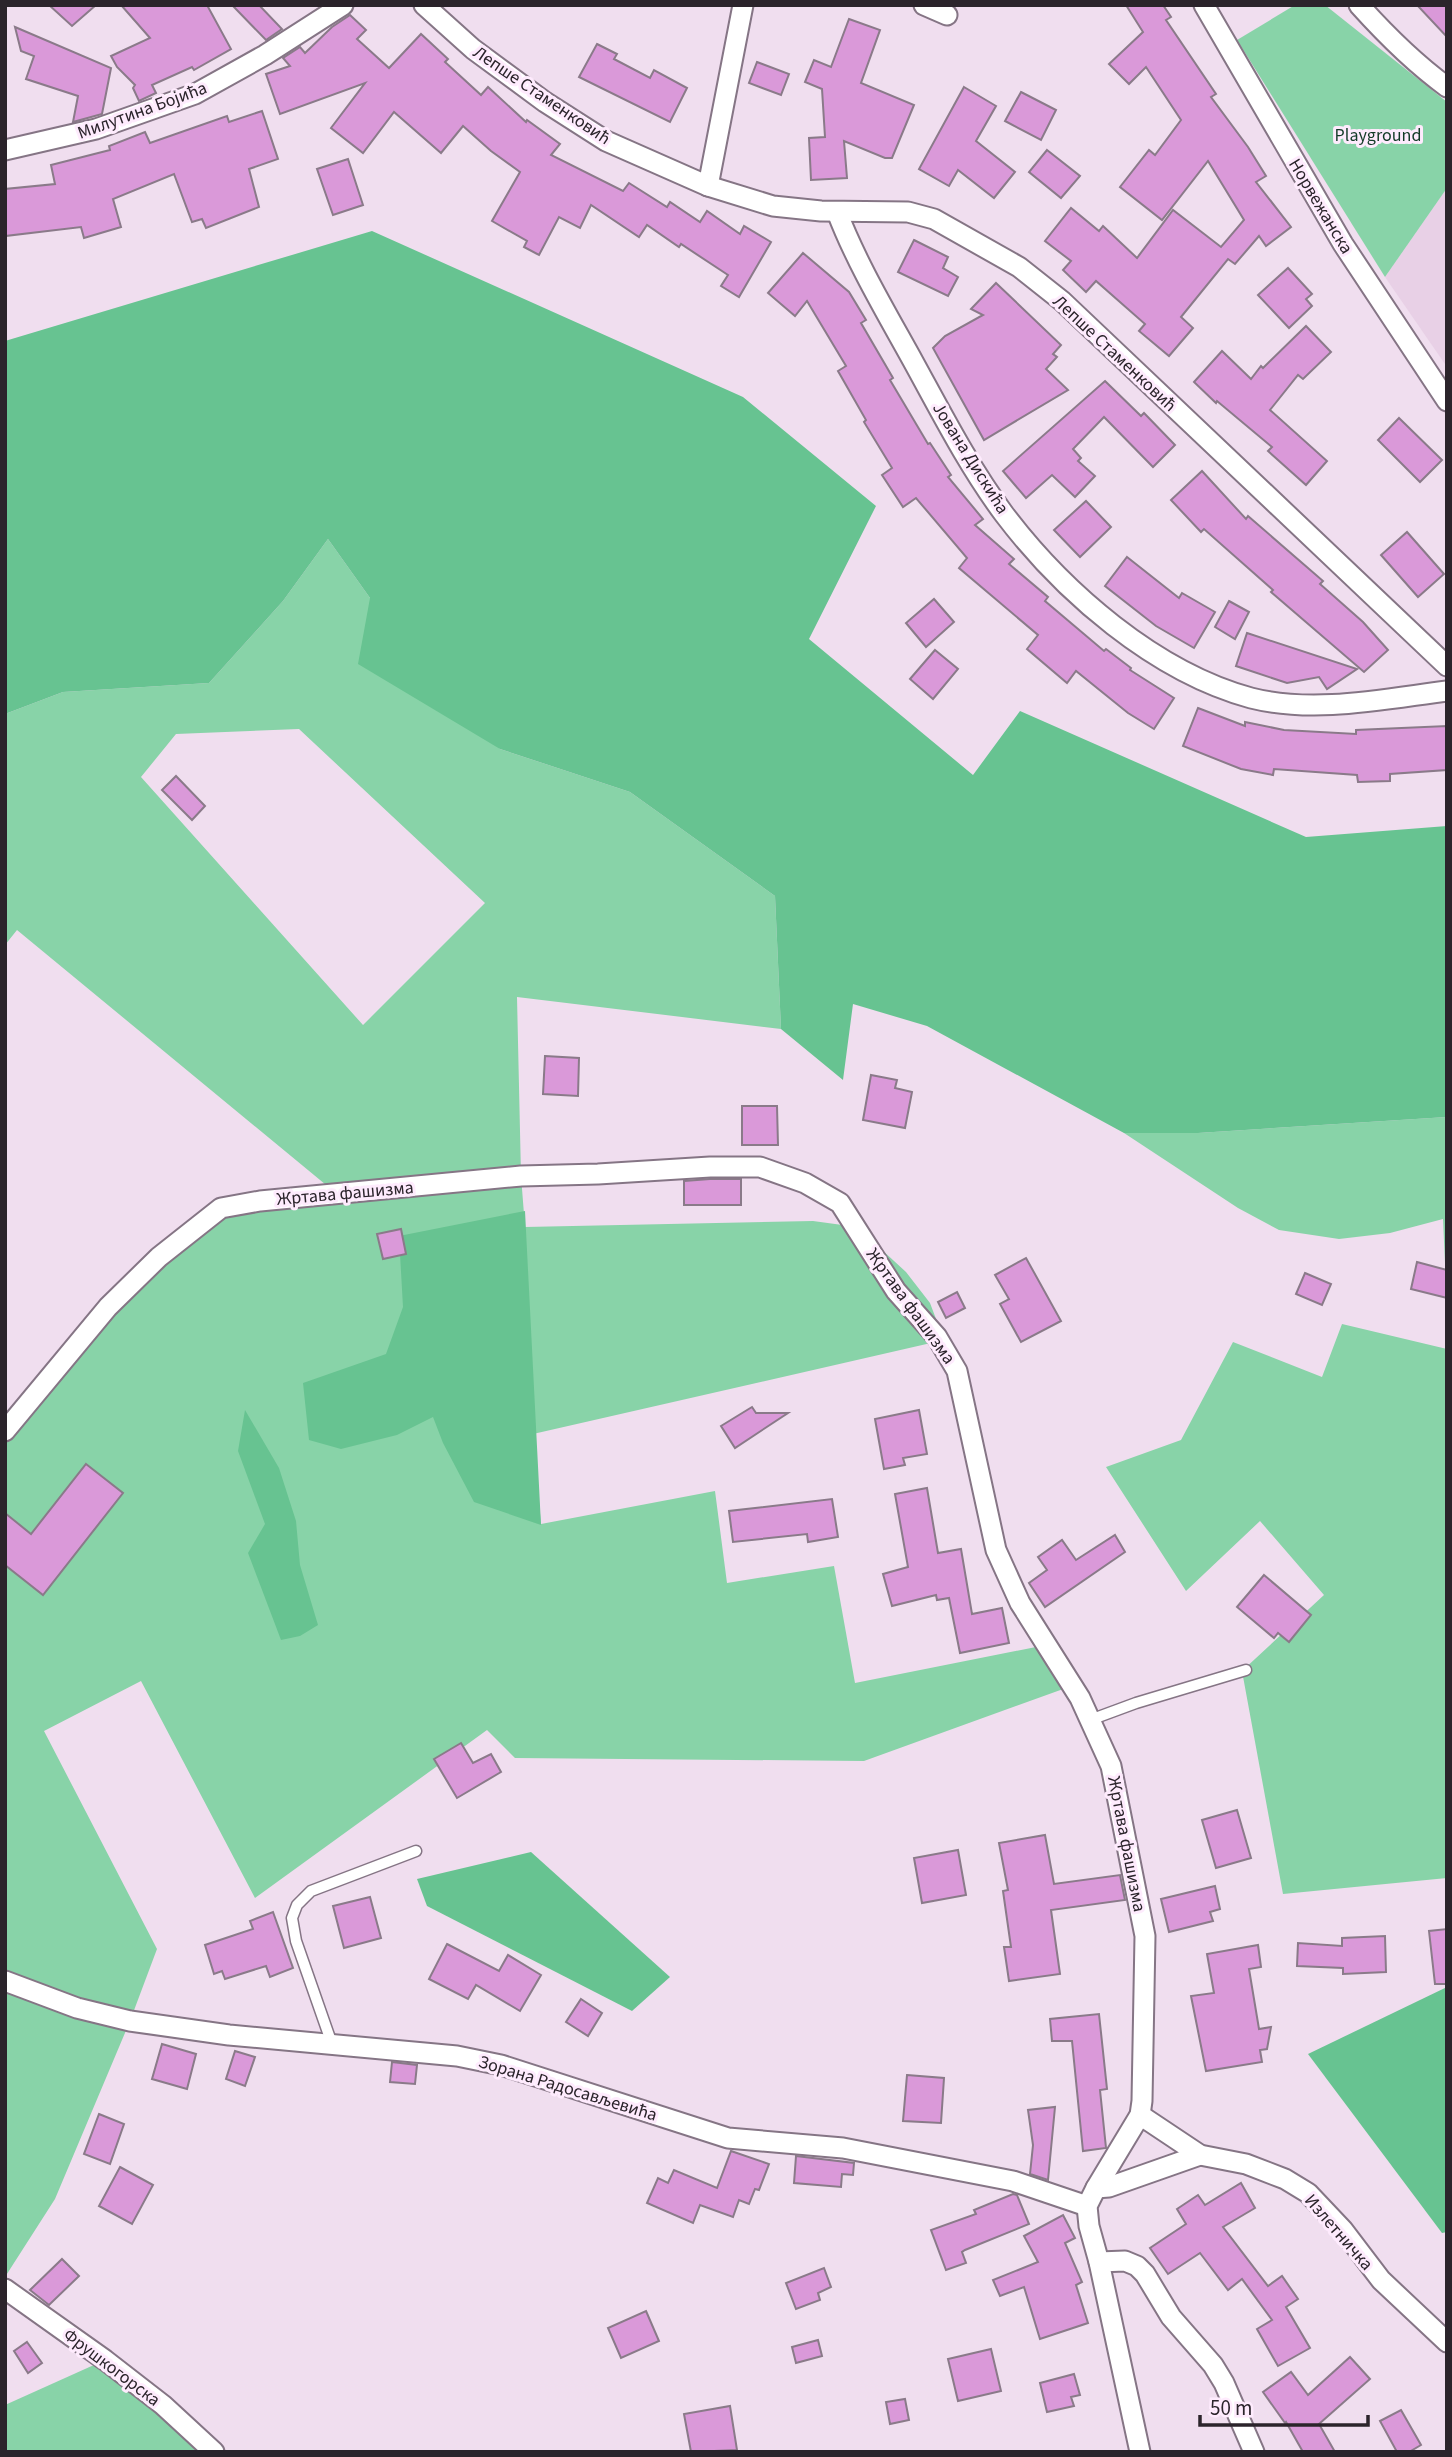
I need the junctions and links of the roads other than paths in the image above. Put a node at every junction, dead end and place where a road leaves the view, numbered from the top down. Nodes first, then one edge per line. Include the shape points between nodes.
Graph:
1 (343, 5) edge
2 (424, 5) edge
3 (743, 5) edge
4 (924, 5) edge
5 (1204, 5) edge
6 (1359, 5) edge
7 (947, 15) dead end
8 (1447, 87) edge
9 (5, 150) edge
10 (708, 186) junction
11 (837, 212) junction
12 (1447, 401) edge
13 (1447, 666) edge
14 (1447, 691) edge
15 (5, 1431) edge
16 (1246, 1670) dead end
17 (1090, 1720) junction
18 (415, 1851) dead end
19 (5, 1981) edge
20 (332, 2045) junction
21 (1140, 2115) junction
22 (1200, 2155) junction
23 (1096, 2188) junction
24 (1087, 2206) junction
25 (1099, 2262) junction
26 (5, 2289) edge
27 (1447, 2342) edge
28 (214, 2452) edge
29 (1140, 2452) edge
30 (1254, 2452) edge

1 - 9 street, Милутина Бојића via 195,94 96,129
2 - 10 street, Лепше Стаменковић via 472,49 606,141
3 - 10 street
4 - 7 street
5 - 12 street, Норвежанска via 1343,244
6 - 8 street
10 - 11 street, Лепше Стаменковић via 773,206
11 - 13 street, Лепше Стаменковић via 883,210 934,219 1019,267 1062,301
11 - 14 street, Јована Дискића via 900,338 978,476 1037,554 1098,613 1159,657 1252,698 1280,703 1351,703
15 - 17 street, Жртава фашизма via 108,1307 159,1256 221,1208 521,1176 760,1167 805,1183 840,1203 896,1292 937,1337 957,1371 996,1550 1020,1603
16 - 17 lane
17 - 21 street, Жртава фашизма via 1111,1766 1145,1936
18 - 20 lane via 311,1891 297,1905 292,1918 296,1941
19 - 20 street, Зорана Радосављевића via 77,2008 130,2021
20 - 24 street, Зорана Радосављевића via 457,2056 501,2065 728,2138 843,2148 1013,2181
21 - 22 street, Излетничка
21 - 23 street, Жртава фашизма
22 - 23 street
22 - 27 street, Излетничка via 1247,2164 1308,2193 1381,2280
23 - 24 street, Жртава фашизма
24 - 25 street
25 - 29 street
25 - 30 street via 1125,2261 1145,2274 1171,2317 1218,2374
26 - 28 street, Фрушкогорска via 163,2405

